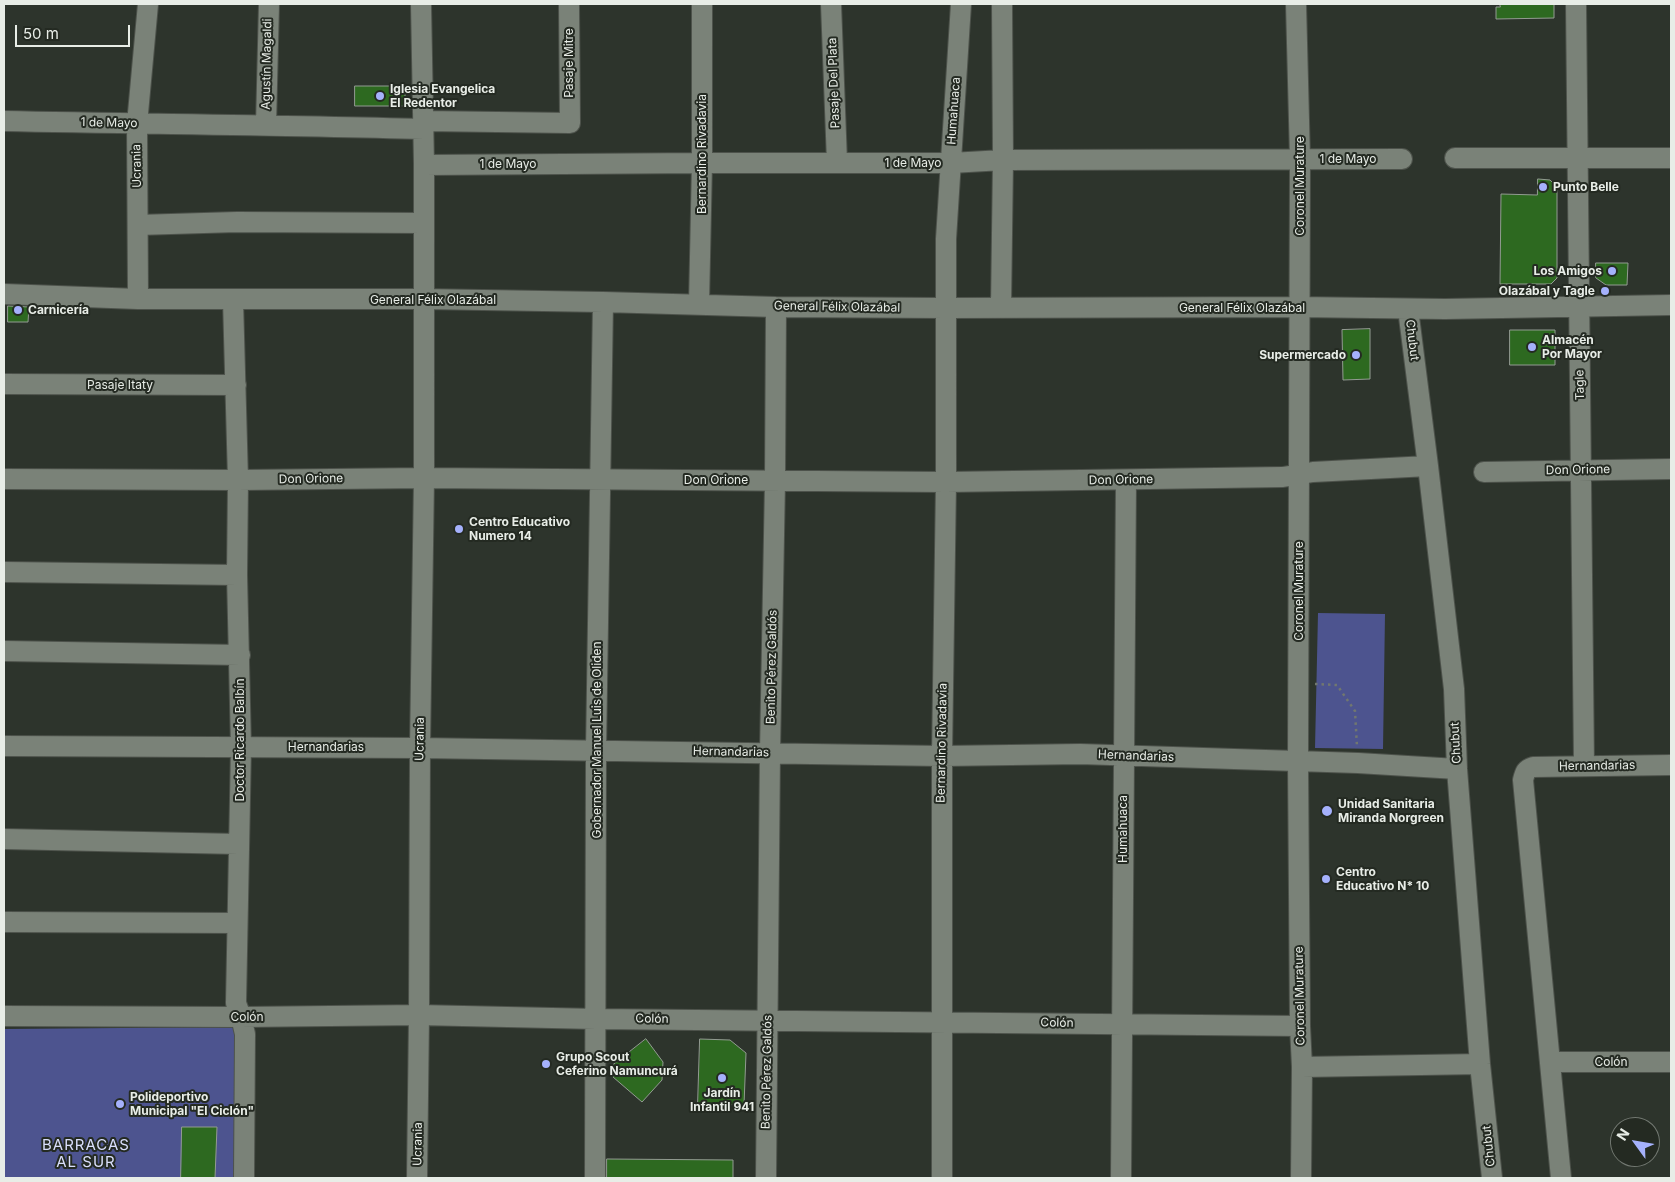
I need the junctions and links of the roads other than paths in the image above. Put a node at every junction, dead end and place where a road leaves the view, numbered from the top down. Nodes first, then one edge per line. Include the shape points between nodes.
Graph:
1 (148, 4) edge
2 (269, 4) edge
3 (421, 4) edge
4 (569, 4) edge
5 (702, 4) edge
6 (831, 4) edge
7 (961, 4) edge
8 (1002, 4) edge
9 (1296, 4) edge
10 (1576, 4) edge
11 (4, 121) edge
12 (570, 123) joint
13 (137, 124) junction
14 (266, 125) junction
15 (424, 125) junction
16 (1456, 158) dead end
17 (1671, 158) edge
18 (1300, 159) junction
19 (1402, 159) dead end
20 (1578, 159) junction
21 (1003, 160) junction
22 (837, 162) junction
23 (702, 163) junction
24 (951, 163) junction
25 (424, 165) junction
26 (424, 223) junction
27 (138, 225) junction
28 (4, 294) edge
29 (138, 299) junction
30 (233, 300) junction
31 (423, 300) junction
32 (603, 302) junction
33 (699, 304) junction
34 (1671, 305) edge
35 (1578, 306) junction
36 (776, 307) junction
37 (1300, 307) junction
38 (946, 308) junction
39 (1001, 308) junction
40 (1408, 309) junction
41 (4, 384) edge
42 (236, 386) junction
43 (1428, 466) junction
44 (1671, 469) edge
45 (1581, 470) junction
46 (1484, 472) dead end
47 (1299, 474) junction
48 (424, 478) junction
49 (4, 479) edge
50 (600, 479) junction
51 (238, 480) junction
52 (1126, 480) junction
53 (775, 481) junction
54 (946, 482) junction
55 (4, 572) edge
56 (237, 575) junction
57 (4, 651) edge
58 (240, 655) junction
59 (4, 746) edge
60 (241, 747) junction
61 (420, 748) junction
62 (596, 750) junction
63 (770, 752) junction
64 (942, 756) junction
65 (1123, 756) junction
66 (1298, 762) junction
67 (1671, 765) edge
68 (1584, 766) junction
69 (1458, 769) junction
70 (4, 839) edge
71 (238, 844) junction
72 (4, 922) edge
73 (237, 923) junction
74 (419, 1015) junction
75 (4, 1016) edge
76 (242, 1017) junction
77 (596, 1018) junction
78 (768, 1020) junction
79 (942, 1022) junction
80 (1121, 1024) junction
81 (1300, 1026) junction
82 (1551, 1062) junction
83 (1671, 1062) edge
84 (1480, 1064) junction
85 (1302, 1066) junction
86 (244, 1178) edge
87 (417, 1178) edge
88 (595, 1178) edge
89 (766, 1178) edge
90 (942, 1178) edge
91 (1121, 1178) edge
92 (1301, 1178) edge
93 (1492, 1178) edge
94 (1561, 1178) edge

1 - 13 street, Ucrania
2 - 14 street, Agustín Magaldi
3 - 15 street
4 - 12 street, Pasaje Mitre
5 - 23 street, Bernardino Rivadavia
6 - 22 street, Pasaje Del Plata
7 - 24 street, Humahuaca
8 - 21 street
9 - 18 street, Coronel Murature
10 - 20 street, Tagle
11 - 13 street, 1 de Mayo
12 - 15 street, 1 de Mayo
13 - 14 street, 1 de Mayo
13 - 27 street, Ucrania
14 - 15 street, 1 de Mayo
15 - 25 street
16 - 20 street
17 - 20 street
18 - 19 street, 1 de Mayo
18 - 21 street, 1 de Mayo
18 - 37 street, Coronel Murature
20 - 35 street, Tagle
21 - 24 street, 1 de Mayo
21 - 39 street
22 - 23 street, 1 de Mayo
22 - 24 street, 1 de Mayo
23 - 25 street, 1 de Mayo
23 - 33 street, Bernardino Rivadavia
24 - 38 street, Humahuaca
25 - 26 street
26 - 27 street
26 - 31 street
27 - 29 street, Ucrania
28 - 29 street, General Félix Olazábal
29 - 30 street, General Félix Olazábal
30 - 31 street, General Félix Olazábal
30 - 42 street, Doctor Ricardo Balbín
31 - 32 street, General Félix Olazábal
31 - 48 street, Ucrania
32 - 33 street, General Félix Olazábal
32 - 50 street, Gobernador Manuel Luis de Oliden
33 - 36 street, General Félix Olazábal
34 - 35 street, General Félix Olazábal
35 - 40 street, General Félix Olazábal
35 - 45 street, Tagle
36 - 38 street, General Félix Olazábal
36 - 53 street, Benito Pérez Galdós
37 - 39 street, General Félix Olazábal
37 - 40 street, General Félix Olazábal
37 - 47 street, Coronel Murature
38 - 39 street, General Félix Olazábal
38 - 54 street, Bernardino Rivadavia
40 - 43 street, Chubut
41 - 42 street, Pasaje Itaty
42 - 51 street, Doctor Ricardo Balbín
43 - 47 street, Don Orione
43 - 69 street, Chubut via 1454,690
44 - 45 street, Don Orione
45 - 46 street, Don Orione
45 - 68 street, Tagle
47 - 52 street, Don Orione
47 - 66 street, Coronel Murature
48 - 50 street, Don Orione
48 - 51 street, Don Orione
48 - 61 street, Ucrania
49 - 51 street, Don Orione
50 - 53 street, Don Orione
50 - 62 street, Gobernador Manuel Luis de Oliden
51 - 56 street, Doctor Ricardo Balbín
52 - 54 street, Don Orione
52 - 65 street, Humahuaca
53 - 54 street, Don Orione
53 - 63 street, Benito Pérez Galdós
54 - 64 street, Bernardino Rivadavia
55 - 56 street
56 - 58 street, Doctor Ricardo Balbín
57 - 58 street
58 - 60 street, Doctor Ricardo Balbín
59 - 60 street, Hernandarias
60 - 61 street, Hernandarias
60 - 71 street, Doctor Ricardo Balbín
61 - 62 street, Hernandarias
61 - 74 street, Ucrania
62 - 63 street, Hernandarias
62 - 77 street, Gobernador Manuel Luis de Oliden
63 - 64 street, Hernandarias
63 - 78 street, Benito Pérez Galdós
64 - 65 street, Hernandarias
64 - 79 street, Bernardino Rivadavia
65 - 66 street, Hernandarias
65 - 80 street, Humahuaca
66 - 69 street, Hernandarias
66 - 81 street, Coronel Murature
67 - 68 street, Hernandarias
68 - 82 street, Hernandarias via 1533,767 1524,773 1523,780
69 - 84 street, Chubut
70 - 71 street
71 - 73 street, Doctor Ricardo Balbín
72 - 73 street
73 - 76 street, Doctor Ricardo Balbín via 236,1002
74 - 76 street, Colón
74 - 77 street, Colón
74 - 87 street, Ucrania
75 - 76 street, Colón
76 - 86 street, Doctor Ricardo Balbín via 245,1034
77 - 78 street, Colón
77 - 88 street, Gobernador Manuel Luis de Oliden
78 - 79 street, Colón
78 - 89 street, Benito Pérez Galdós
79 - 80 street, Colón
79 - 90 street, Bernardino Rivadavia
80 - 81 street, Colón
80 - 91 street, Humahuaca
81 - 85 street, Coronel Murature
82 - 83 street, Colón
82 - 94 street
84 - 85 street
84 - 93 street, Chubut
85 - 92 street, Coronel Murature

